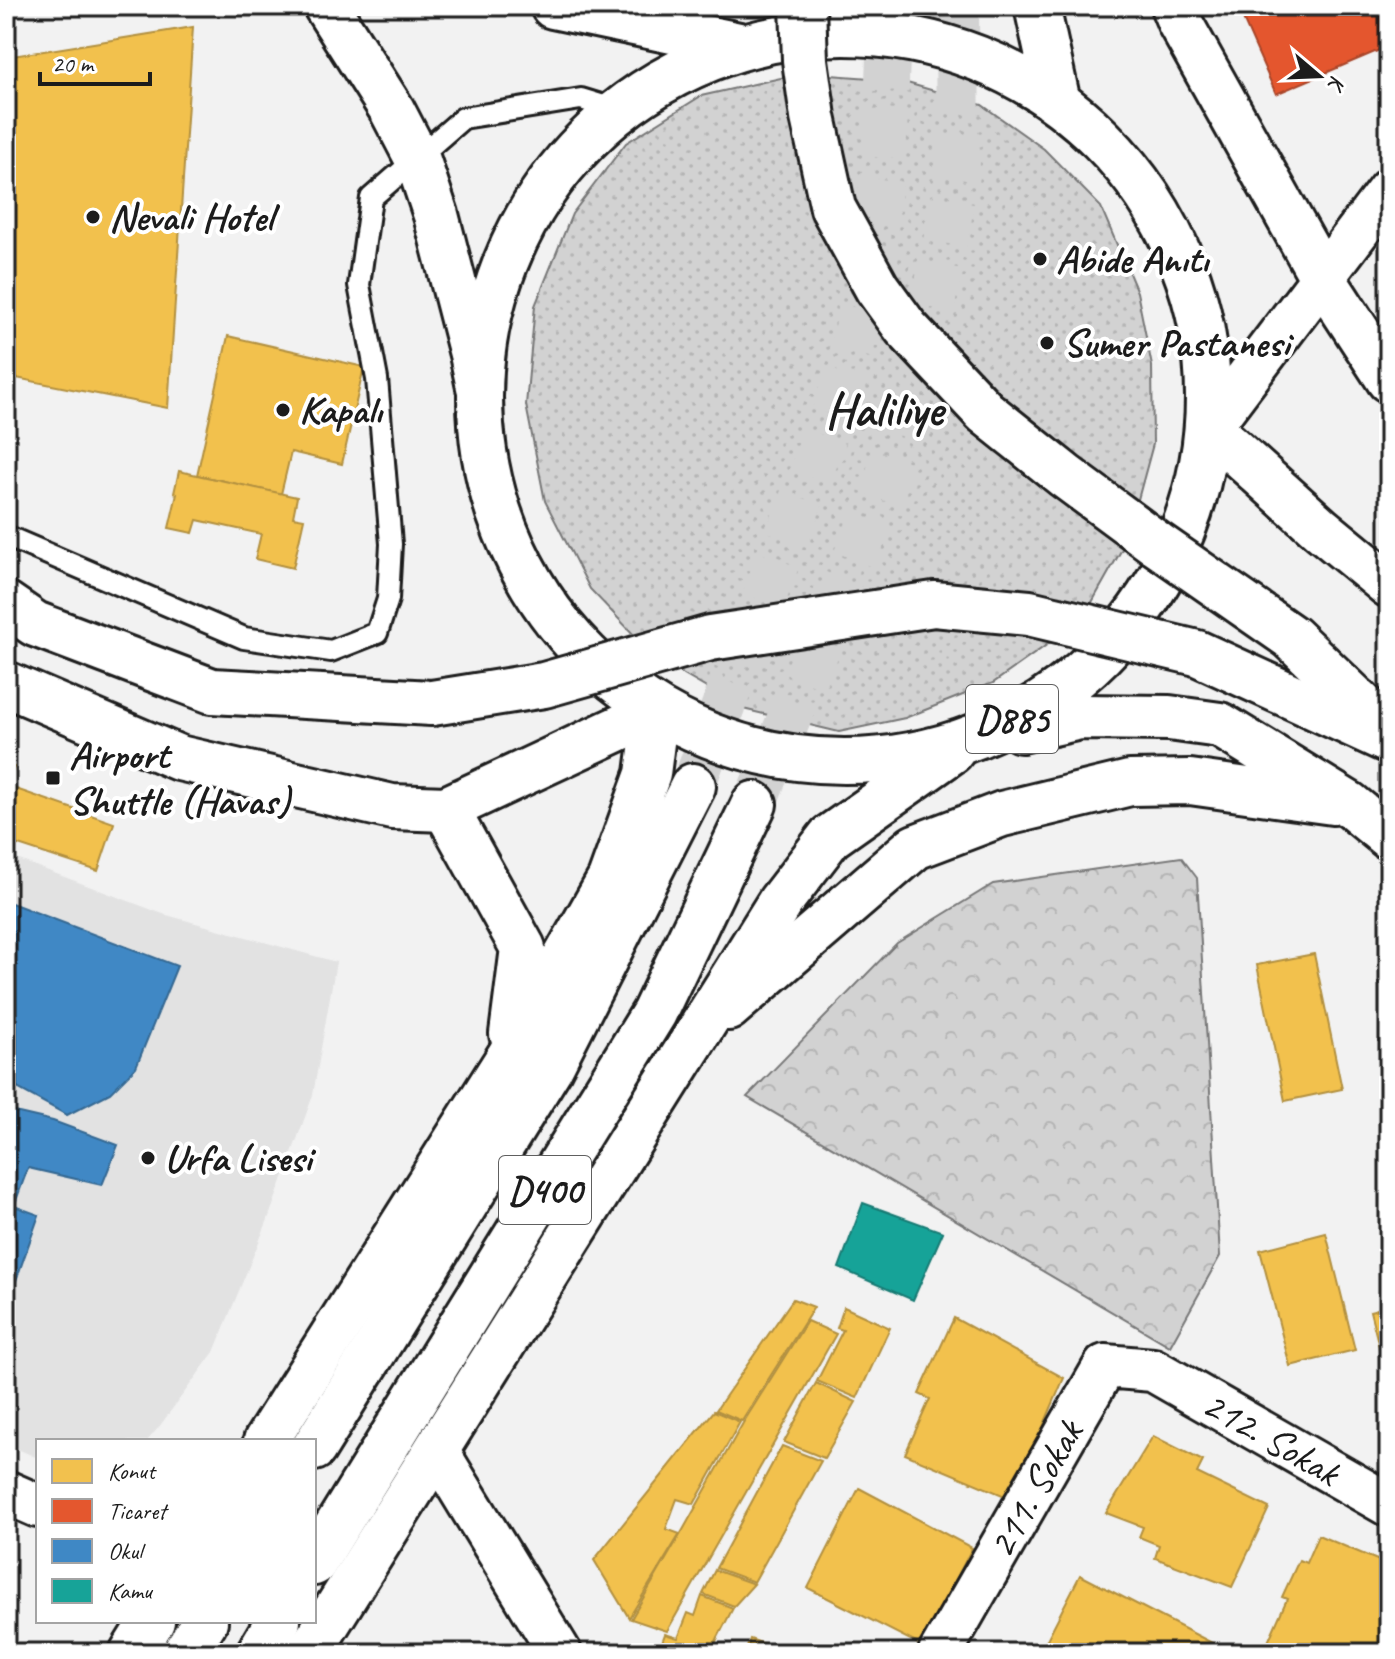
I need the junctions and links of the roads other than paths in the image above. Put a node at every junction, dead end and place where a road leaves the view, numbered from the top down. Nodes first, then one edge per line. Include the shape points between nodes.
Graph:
1 (326, 6) edge
2 (553, 6) edge
3 (761, 6) edge
4 (803, 6) edge
5 (1037, 6) edge
6 (1173, 6) edge
7 (739, 45) junction
8 (1057, 98) junction
9 (617, 110) junction
10 (417, 158) junction
11 (1389, 190) edge
12 (1322, 277) junction
13 (1389, 380) edge
14 (479, 387) junction
15 (1209, 428) junction
16 (6, 536) edge
17 (1389, 585) edge
18 (6, 604) edge
19 (6, 684) edge
20 (656, 711) junction
21 (1389, 730) edge
22 (1389, 741) edge
23 (962, 744) junction
24 (693, 786) tunnel mouth
25 (754, 804) tunnel mouth
26 (1349, 804) junction
27 (446, 809) junction
28 (1389, 837) edge
29 (699, 1033) junction
30 (510, 1055) junction
31 (1153, 1370) joint
32 (267, 1439) edge
33 (316, 1445) edge
34 (437, 1451) junction
35 (6, 1492) edge
36 (36, 1505) edge
37 (1389, 1505) edge
38 (316, 1560) edge
39 (151, 1623) edge
40 (204, 1623) edge
41 (277, 1623) edge
42 (132, 1653) edge
43 (185, 1653) edge
44 (259, 1653) edge
45 (309, 1653) edge
46 (560, 1653) edge
47 (940, 1653) edge

1 - 10 main road
2 - 7 main road, D885
3 - 7 main road
4 - 21 main road, bridge via 813,117 833,208 906,328 985,412 1134,527 1291,637
5 - 8 main road
6 - 12 main road
7 - 8 main road, D885 via 849,30 958,48
7 - 9 main road, D885 via 675,72
8 - 15 main road, D885 via 1146,187 1198,302
9 - 10 lane via 581,99 463,118
9 - 14 main road, D885 via 561,166 518,233 490,308
10 - 14 main road
10 - 16 lane via 371,198 359,285 377,379 391,544 388,599 377,633 331,651 244,638
11 - 12 street
12 - 13 main road
12 - 15 street
14 - 20 main road, D885 via 485,465 507,539 529,580 544,607 595,665
15 - 17 main road
15 - 23 main road, D885 via 1185,531 1132,623 1056,696
18 - 22 main road, bridge via 35,624 212,691 432,703 544,685 710,638 934,604 1029,613 1197,653
19 - 27 main road via 179,758 392,807
20 - 23 main road, D885 via 768,754 858,763
20 - 27 main road
20 - 30 main road via 648,774 610,879
23 - 26 main road via 1080,717 1169,718 1220,725
23 - 29 main road via 830,837 780,902
24 - 33 main road, D400 via 550,1068
25 - 38 main road, D400 via 654,1013
26 - 28 main road
26 - 29 main road via 1190,782 1130,783 1002,814 915,847
27 - 30 main road via 523,948
29 - 34 main road
30 - 32 main road
31 - 37 street, 212. Sokak
31 - 47 street, 211. Sokak via 1105,1366
34 - 45 main road
34 - 46 street
35 - 36 street
39 - 42 main road
40 - 43 main road
41 - 44 main road

